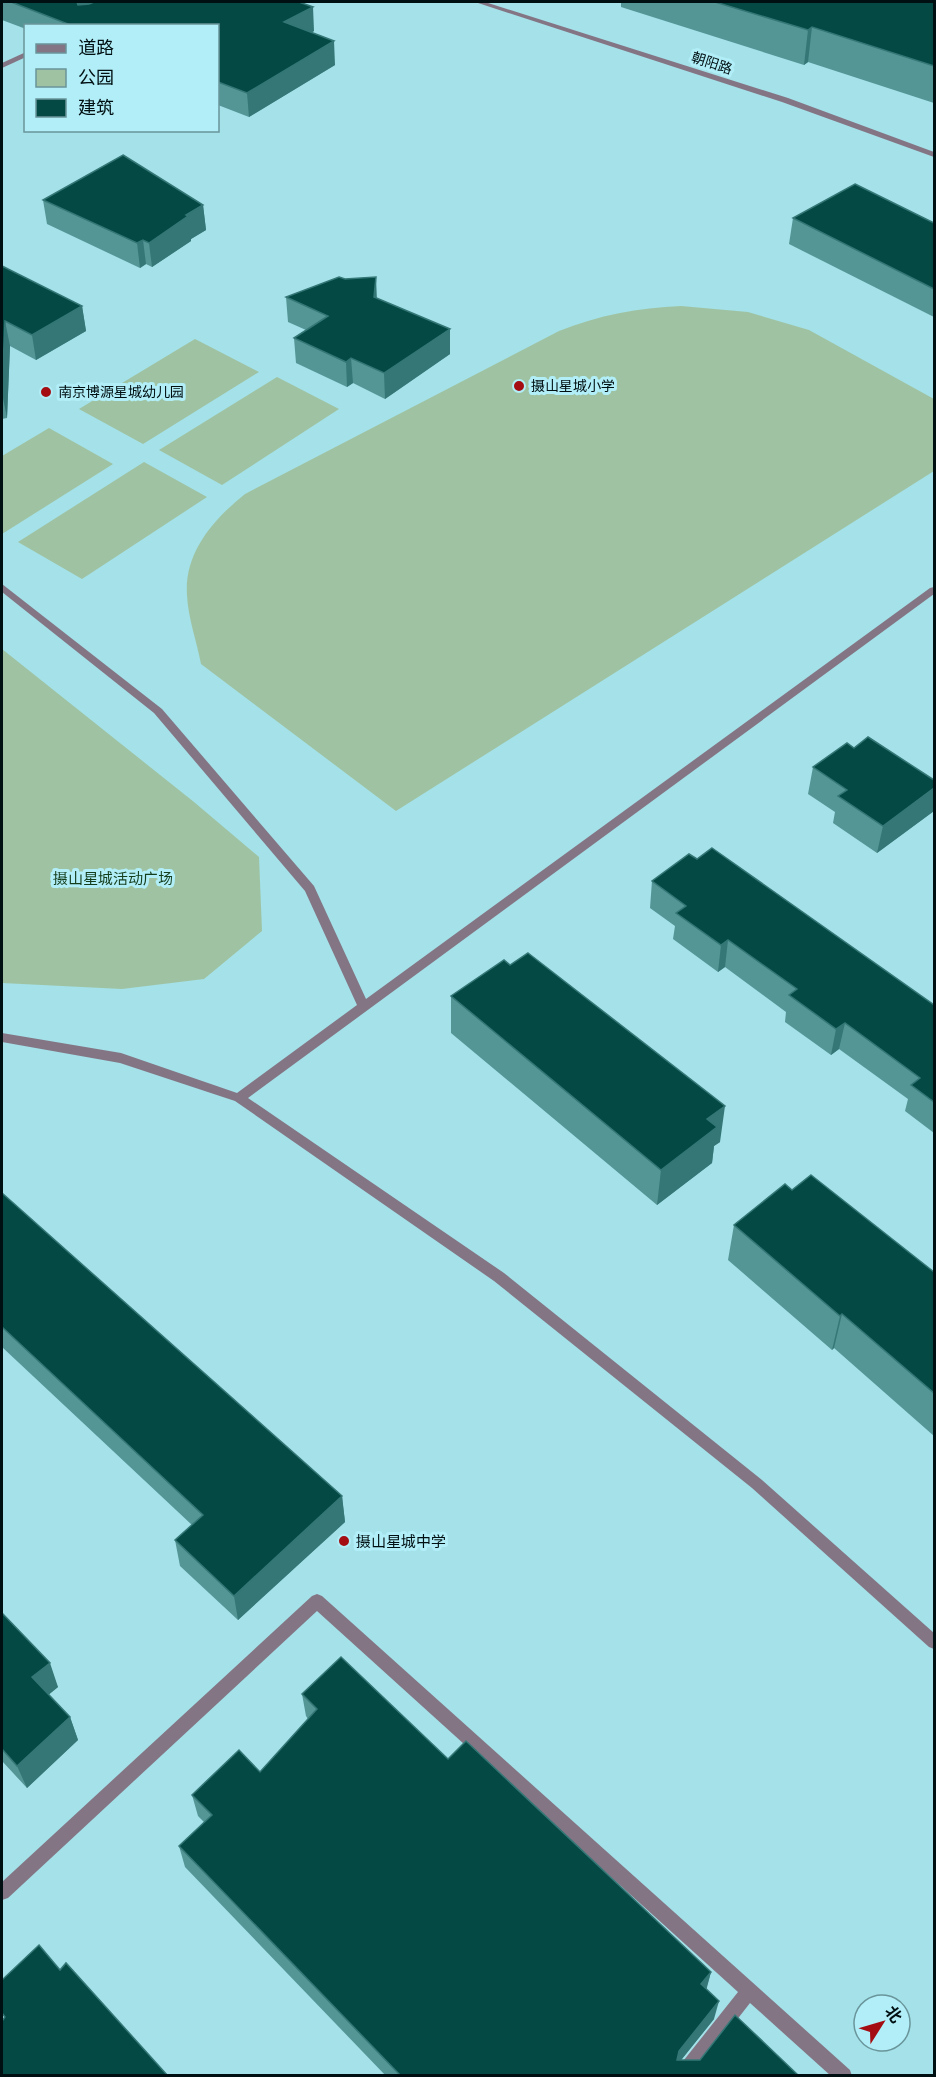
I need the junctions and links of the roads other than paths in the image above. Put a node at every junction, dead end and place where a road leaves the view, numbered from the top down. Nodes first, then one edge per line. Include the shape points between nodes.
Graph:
1 (480, 2) edge
2 (24, 55) edge
3 (2, 66) edge
4 (934, 155) edge
5 (2, 588) edge
6 (934, 590) edge
7 (364, 1007) junction
8 (2, 1038) edge
9 (239, 1098) junction
10 (934, 1642) edge
11 (2, 1892) edge
12 (750, 1991) junction
13 (682, 2076) edge
14 (844, 2076) edge

1 - 4 street, 朝阳路 via 785,100
2 - 3 street
5 - 7 street via 158,711 310,889
6 - 7 street
7 - 9 street
8 - 9 street via 121,1058
9 - 10 street via 499,1277 758,1484
11 - 12 street via 317,1601
12 - 13 street
12 - 14 street

